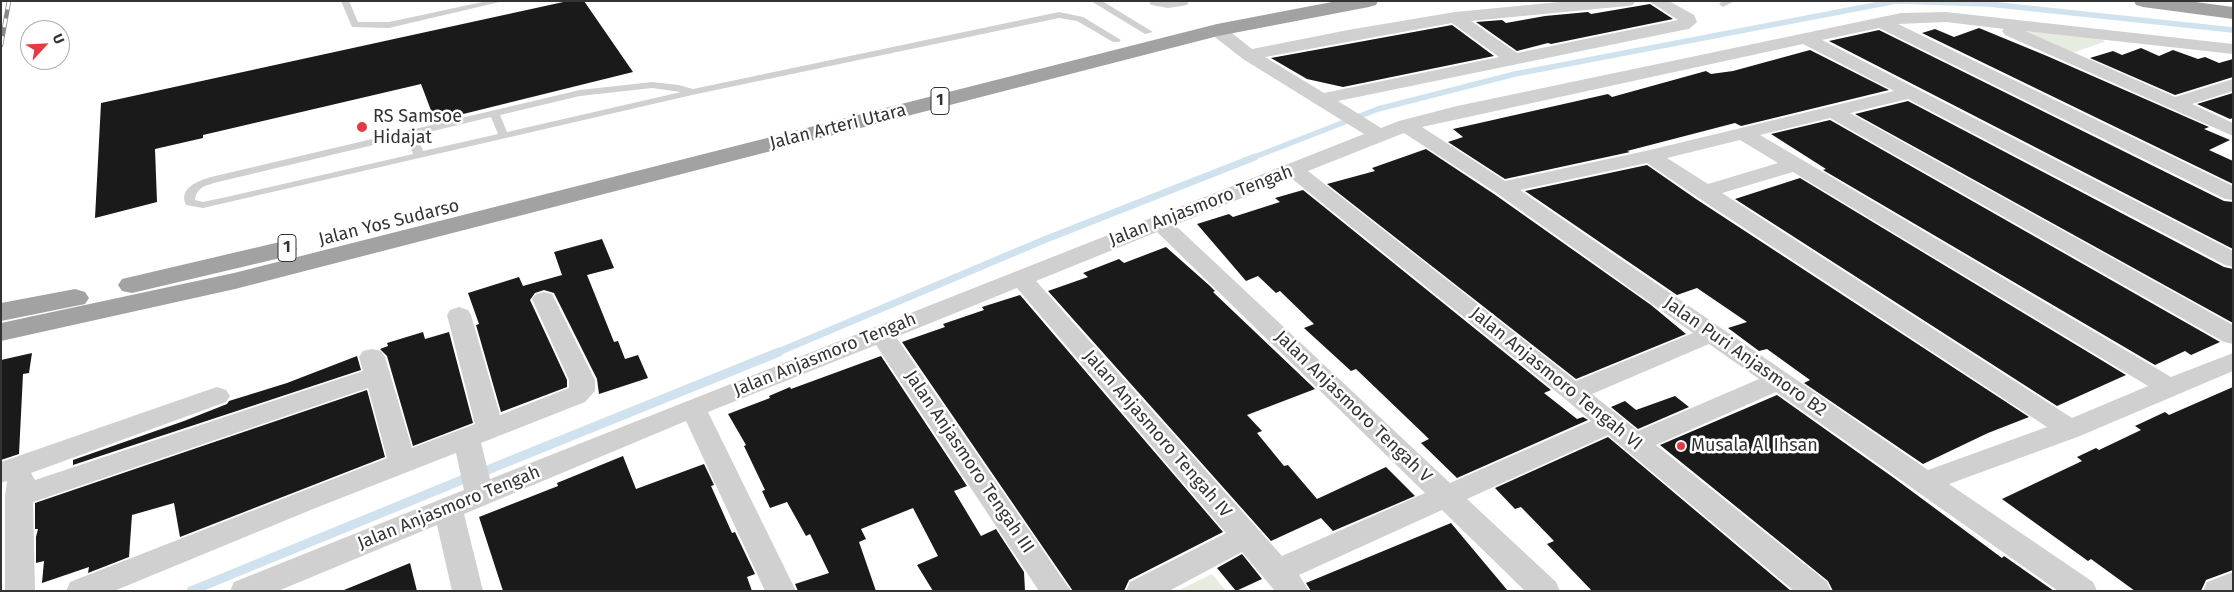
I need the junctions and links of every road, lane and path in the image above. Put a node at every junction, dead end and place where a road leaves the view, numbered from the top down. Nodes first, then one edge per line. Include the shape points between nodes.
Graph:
1 (345, 1) edge
2 (500, 1) edge
3 (1095, 1) edge
4 (1157, 1) edge
5 (1296, 1) edge
6 (1369, 1) edge
7 (1627, 1) edge
8 (1657, 1) edge
9 (2143, 1) edge
10 (2219, 1) edge
11 (1178, 2) edge
12 (2233, 3) edge
13 (2233, 13) edge
14 (1455, 17) junction
15 (1880, 22) junction
16 (1996, 24) junction
17 (1217, 30) junction
18 (1148, 32) junction
19 (2134, 37) junction
20 (1807, 39) junction
21 (1116, 40) junction
22 (2233, 49) edge
23 (1250, 55) junction
24 (2066, 57) junction
25 (1515, 60) junction
26 (2233, 85) edge
27 (692, 92) junction
28 (1910, 92) junction
29 (1326, 102) junction
30 (2174, 104) junction
31 (1832, 111) junction
32 (494, 113) junction
33 (1406, 125) junction
34 (2233, 130) edge
35 (1374, 132) junction
36 (411, 133) junction
37 (1742, 133) junction
38 (504, 136) junction
39 (419, 155) junction
40 (1650, 156) junction
41 (1795, 165) junction
42 (1294, 170) junction
43 (572, 176) joint
44 (1502, 188) junction
45 (1705, 192) junction
46 (2233, 194) edge
47 (512, 209) joint
48 (1160, 222) junction
49 (2233, 260) edge
50 (1021, 278) junction
51 (544, 299) dead end
52 (1, 312) edge
53 (459, 315) dead end
54 (1, 332) edge
55 (881, 333) junction
56 (1712, 334) junction
57 (2233, 336) edge
58 (2233, 362) edge
59 (1780, 380) junction
60 (2170, 388) junction
61 (1573, 392) junction
62 (217, 396) dead end
63 (693, 408) junction
64 (1611, 423) junction
65 (2070, 429) junction
66 (478, 434) junction
67 (1635, 443) junction
68 (402, 462) junction
69 (12, 469) edge
70 (1924, 482) junction
71 (19, 496) junction
72 (480, 496) junction
73 (1447, 496) junction
74 (448, 509) junction
75 (1246, 536) junction
76 (1286, 581) edge
77 (2233, 584) edge
78 (20, 591) edge
79 (82, 591) edge
80 (245, 591) edge
81 (468, 591) edge
82 (782, 591) edge
83 (1056, 591) edge
84 (1141, 591) edge
85 (1545, 591) edge
86 (1816, 591) edge
87 (2082, 591) edge
88 (2218, 591) edge

1 - 2 lane via 355,25 375,26
3 - 18 lane
4 - 11 street
5 - 18 highway, Jalan Arteri Utara / 1
6 - 17 highway, Jalan Arteri Utara / 1
7 - 14 street
8 - 25 street via 1688,22
9 - 13 highway
10 - 12 highway
14 - 23 street
14 - 25 street
15 - 16 street, Jalan Anjasmoro Tengah via 1917,16
15 - 20 street, Jalan Anjasmoro Tengah
15 - 46 street
16 - 19 street
16 - 24 street
17 - 23 street
17 - 47 highway, Jalan Arteri Utara / 1
18 - 21 highway, Jalan Arteri Utara / 1
19 - 22 street
19 - 24 street
20 - 28 street
20 - 33 street, Jalan Anjasmoro Tengah
21 - 27 lane via 1080,19 1059,15
21 - 43 highway, Jalan Arteri Utara / 1
23 - 29 street
24 - 30 street
25 - 29 street
26 - 30 street
27 - 32 lane via 678,86 642,86 580,93
27 - 38 lane
28 - 31 street
28 - 49 street
29 - 35 street
30 - 34 street
31 - 37 street
31 - 57 street
32 - 36 lane
32 - 38 lane
33 - 35 street, Jalan Anjasmoro Tengah
33 - 44 street, Jalan Puri Anjasmoro B2
35 - 42 street, Jalan Anjasmoro Tengah
36 - 39 lane
36 - 39 lane via 196,185 190,203 203,205
37 - 40 street
37 - 41 street
38 - 39 lane
40 - 44 street
40 - 45 street
41 - 45 street
41 - 60 street
42 - 48 street, Jalan Anjasmoro Tengah
42 - 61 street, Jalan Anjasmoro Tengah VI
43 - 52 highway, Jalan Yos Sudarso / 1 via 258,256
44 - 56 street, Jalan Puri Anjasmoro B2
45 - 65 street
47 - 54 highway, Jalan Yos Sudarso / 1 via 235,281
48 - 50 street, Jalan Anjasmoro Tengah
48 - 73 street, Jalan Anjasmoro Tengah V
50 - 55 street, Jalan Anjasmoro Tengah
50 - 75 street, Jalan Anjasmoro Tengah IV
51 - 66 street via 582,380 582,391 552,407
53 - 66 street
55 - 63 street, Jalan Anjasmoro Tengah
55 - 83 street, Jalan Anjasmoro Tengah III
56 - 59 street, Jalan Puri Anjasmoro B2
56 - 61 street
58 - 60 street
59 - 67 street
59 - 70 street, Jalan Puri Anjasmoro B2
60 - 65 street
61 - 64 street, Jalan Anjasmoro Tengah VI
62 - 69 street
63 - 72 street, Jalan Anjasmoro Tengah
63 - 82 street
64 - 67 street, Jalan Anjasmoro Tengah VI
64 - 73 street
65 - 70 street
66 - 68 street
66 - 72 street
67 - 86 street, Jalan Anjasmoro Tengah VI
68 - 71 street via 375,367
68 - 79 street
69 - 71 street
70 - 87 street, Jalan Puri Anjasmoro B2
71 - 78 street
72 - 74 street, Jalan Anjasmoro Tengah
73 - 76 street
73 - 85 street, Jalan Anjasmoro Tengah V
74 - 80 street, Jalan Anjasmoro Tengah
74 - 81 street
75 - 76 street, Jalan Anjasmoro Tengah IV
75 - 84 street
77 - 88 street

